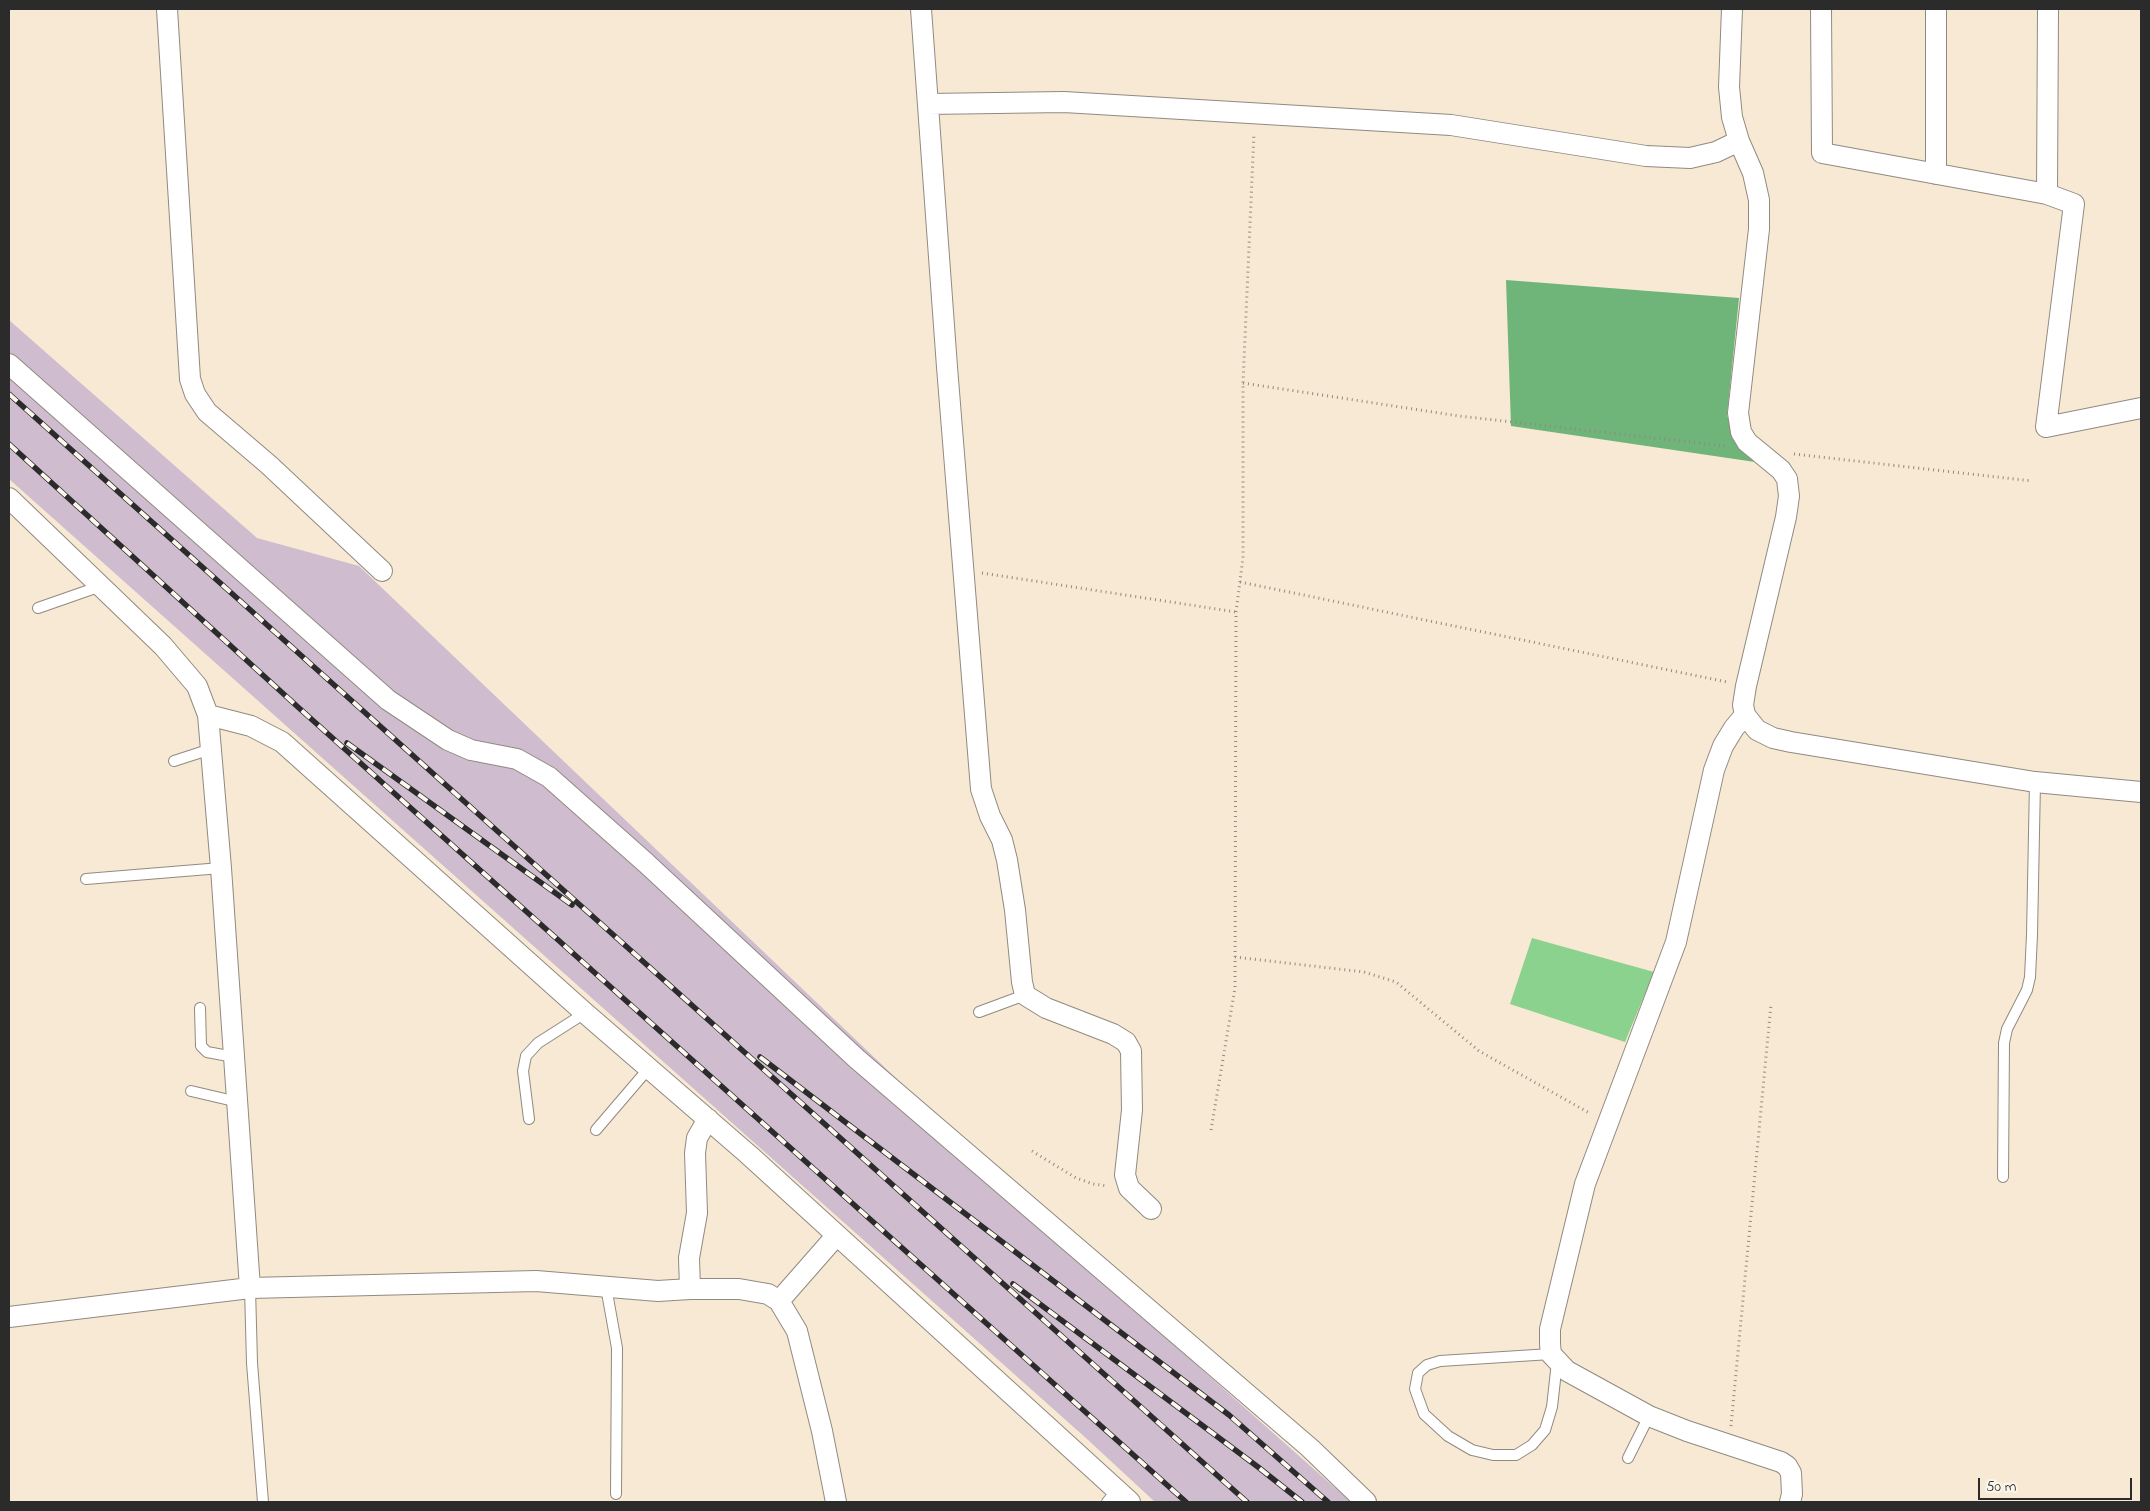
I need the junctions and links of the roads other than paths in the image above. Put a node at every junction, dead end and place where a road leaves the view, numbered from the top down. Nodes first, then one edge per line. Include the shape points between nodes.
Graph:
1 (167, 9) edge
2 (920, 9) edge
3 (1732, 9) edge
4 (1821, 9) edge
5 (1936, 9) edge
6 (2048, 9) edge
7 (928, 104) junction
8 (1739, 141) junction
9 (1936, 174) junction
10 (2048, 194) junction
11 (9, 364) edge
12 (2141, 408) edge
13 (9, 498) edge
14 (382, 571) dead end
15 (101, 586) junction
16 (38, 608) dead end
17 (208, 715) junction
18 (1745, 715) junction
19 (212, 749) junction
20 (174, 761) dead end
21 (2036, 782) junction
22 (2141, 792) edge
23 (221, 868) junction
24 (86, 879) dead end
25 (1025, 995) junction
26 (200, 1008) dead end
27 (978, 1012) dead end
28 (585, 1013) junction
29 (234, 1056) junction
30 (648, 1068) junction
31 (191, 1091) dead end
32 (238, 1102) junction
33 (529, 1118) dead end
34 (708, 1119) junction
35 (596, 1130) dead end
36 (2002, 1177) dead end
37 (1151, 1209) dead end
38 (836, 1236) junction
39 (606, 1287) junction
40 (250, 1288) junction
41 (690, 1289) junction
42 (779, 1301) junction
43 (9, 1317) edge
44 (1554, 1358) junction
45 (1649, 1416) junction
46 (1628, 1458) dead end
47 (616, 1494) dead end
48 (1118, 1498) edge
49 (263, 1502) edge
50 (836, 1502) edge
51 (1366, 1502) edge
52 (1790, 1502) edge

1 - 14 street via 190,379 195,394 208,412
2 - 7 street
3 - 8 street via 1729,87 1732,117
4 - 9 street via 1822,153
5 - 9 street
6 - 10 street
7 - 8 street via 1064,102 1451,125 1646,156 1690,158 1716,152
7 - 25 street via 981,789 1007,860
8 - 18 street via 1753,173 1759,200 1759,229 1738,413 1741,432 1747,442 1788,479 1789,496 1742,705
9 - 10 street
10 - 12 street via 2074,204 2046,427
11 - 51 street via 388,700 448,740 471,750 517,759 549,778 857,1059 1310,1448
13 - 15 street
15 - 16 lane
15 - 17 street via 182,666 197,686
17 - 19 street
17 - 28 street via 252,726 282,742
18 - 21 street via 1757,730 1773,738
18 - 44 street via 1734,728 1714,770 1676,942 1582,1194 1550,1329
19 - 20 lane
19 - 23 street
21 - 22 street
21 - 36 lane via 2030,977 2004,1043
23 - 24 lane
23 - 29 street
25 - 27 lane
25 - 37 street via 1046,1008 1113,1034 1126,1042 1132,1051 1132,1110 1125,1175 1129,1188
26 - 29 lane via 201,1046 207,1052
28 - 30 street
28 - 33 lane via 538,1043 526,1056 523,1071
29 - 32 street
30 - 34 street
30 - 35 lane
31 - 32 lane
32 - 40 street
34 - 38 street
34 - 41 street via 697,1138 695,1153 696,1213 689,1258
38 - 42 street
38 - 48 street
39 - 40 street via 536,1280
39 - 41 street via 658,1291
39 - 47 lane via 616,1348
40 - 43 street
40 - 49 lane via 252,1363
41 - 42 street via 759,1291
42 - 50 street via 797,1331
44 - 44 lane via 1440,1361 1427,1365 1418,1373 1415,1389 1424,1414 1448,1436 1472,1450 1493,1455 1516,1455 1532,1445 1545,1430 1552,1407
44 - 45 street via 1583,1381
45 - 46 lane
45 - 52 street via 1774,1458 1787,1466 1791,1473

